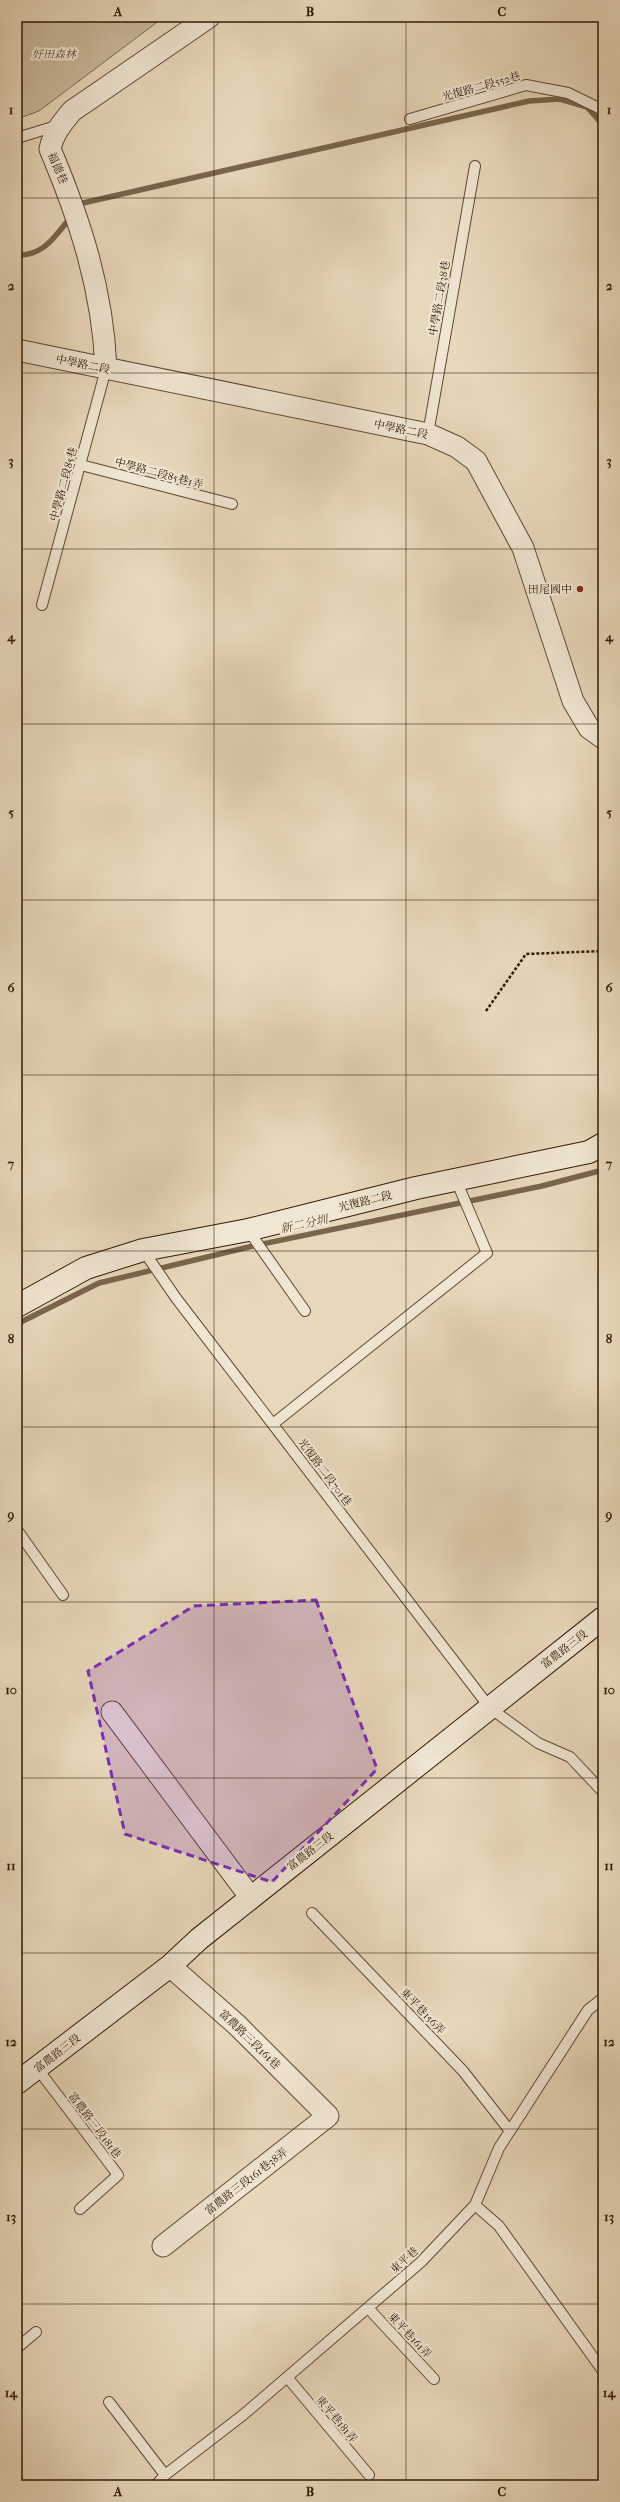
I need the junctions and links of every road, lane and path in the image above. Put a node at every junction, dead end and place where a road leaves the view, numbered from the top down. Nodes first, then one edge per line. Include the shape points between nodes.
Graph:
1 (208, 17) edge
2 (603, 110) edge
3 (410, 119) dead end
4 (61, 124) junction
5 (17, 138) edge
6 (474, 166) dead end
7 (17, 350) edge
8 (106, 369) junction
9 (428, 434) junction
10 (81, 465) junction
11 (232, 504) dead end
12 (42, 605) dead end
13 (603, 738) edge
14 (603, 951) edge
15 (486, 1011) dead end
16 (603, 1144) edge
17 (456, 1180) junction
18 (248, 1230) junction
19 (143, 1250) junction
20 (17, 1306) edge
21 (305, 1311) dead end
22 (273, 1424) junction
23 (17, 1530) edge
24 (63, 1595) dead end
25 (603, 1618) edge
26 (490, 1708) junction
27 (112, 1712) dead end
28 (603, 1792) edge
29 (251, 1898) junction
30 (312, 1913) dead end
31 (170, 1966) junction
32 (603, 1998) edge
33 (37, 2068) junction
34 (17, 2083) edge
35 (328, 2116) joint
36 (510, 2131) junction
37 (475, 2205) junction
38 (80, 2209) dead end
39 (164, 2246) dead end
40 (368, 2308) junction
41 (36, 2332) dead end
42 (17, 2348) edge
43 (603, 2370) edge
44 (287, 2377) junction
45 (434, 2379) dead end
46 (109, 2402) dead end
47 (369, 2475) dead end
48 (165, 2476) junction
49 (156, 2485) edge

1 - 4 street, 福德巷 via 72,111
2 - 3 lane, 光復路二段552巷 via 568,93 526,85
4 - 5 lane
4 - 8 street, 福德巷 via 50,149 68,192 94,277 104,327
6 - 9 lane, 中學路二段38巷
7 - 8 street, 中學路二段
8 - 9 street, 中學路二段
8 - 10 lane, 中學路二段85巷
9 - 13 street, 中學路二段 via 457,447 476,461 523,548 573,701 589,728
10 - 11 lane, 中學路二段85巷1弄
10 - 12 lane, 中學路二段85巷
14 - 15 path via 526,954
16 - 17 street, 光復路二段 via 589,1152
17 - 18 street, 光復路二段
17 - 22 lane via 487,1253
18 - 19 street, 光復路二段
18 - 21 lane
19 - 20 street, 光復路二段 via 86,1268
19 - 22 lane, 光復路二段701巷 via 176,1298
22 - 26 lane, 光復路二段701巷
23 - 24 lane
25 - 26 street, 富農路三段
26 - 28 lane, 光復路二段701巷 via 538,1743 570,1757
26 - 29 street, 富農路三段
27 - 29 street
29 - 31 street, 富農路三段
30 - 36 lane, 東平巷156弄 via 463,2070
31 - 33 street, 富農路三段
31 - 35 street, 富農路三段161巷 via 237,2025
32 - 36 lane, 東平巷 via 588,2010
33 - 34 street, 富農路三段
33 - 38 lane, 富農路三段181巷 via 118,2175
35 - 39 street, 富農路三段161巷38弄
36 - 37 lane, 東平巷 via 499,2148
37 - 40 lane, 東平巷 via 421,2262
37 - 43 lane via 499,2226
40 - 44 lane, 東平巷
40 - 45 lane, 東平巷161弄
41 - 42 lane
44 - 47 lane, 東平巷181弄
44 - 48 lane, 東平巷
46 - 48 lane
48 - 49 lane, 東平巷

